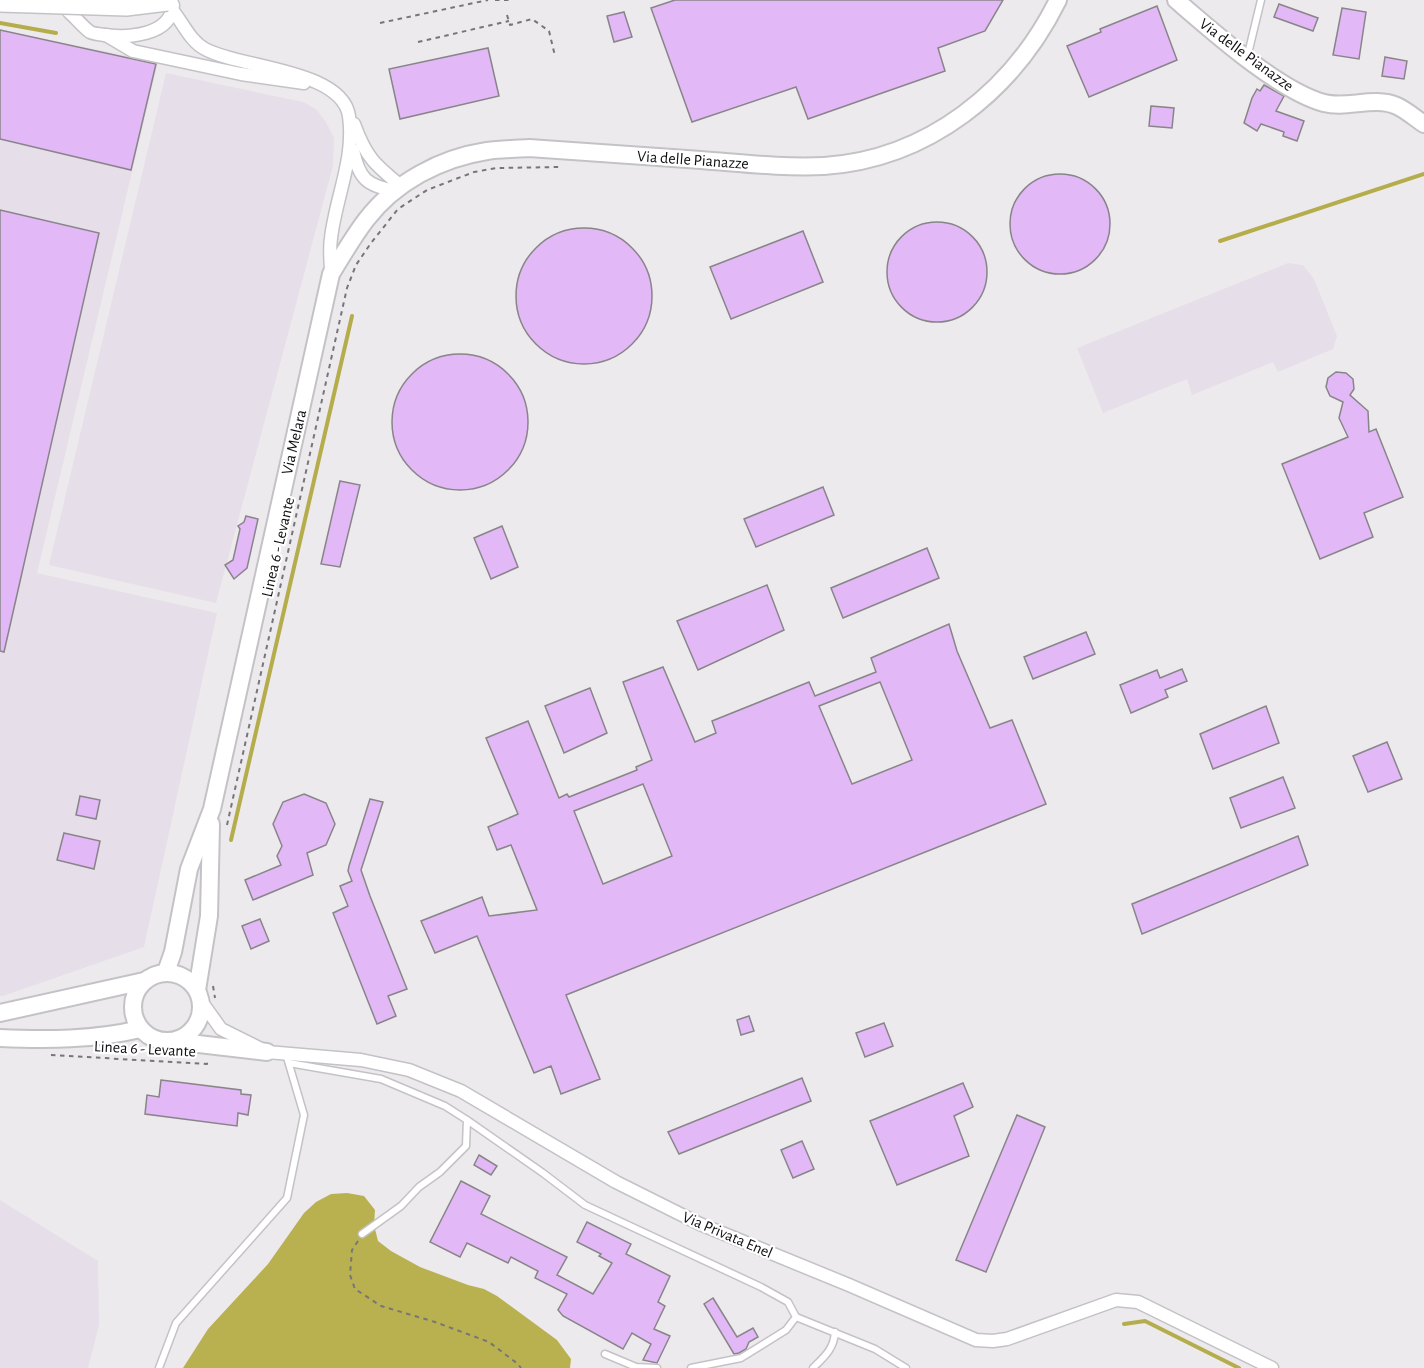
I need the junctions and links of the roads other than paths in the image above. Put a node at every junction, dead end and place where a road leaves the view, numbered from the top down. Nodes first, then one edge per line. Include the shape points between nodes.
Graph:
1 (45, 0) edge
2 (1058, 0) edge
3 (1067, 0) edge
4 (1176, 0) edge
5 (1261, 0) edge
6 (0, 1) edge
7 (171, 4) edge
8 (70, 6) edge
9 (1051, 8) edge
10 (106, 35) junction
11 (1247, 58) junction
12 (321, 86) junction
13 (348, 113) junction
14 (1424, 124) edge
15 (350, 137) junction
16 (398, 188) junction
17 (331, 274) junction
18 (212, 808) junction
19 (166, 972) junction
20 (144, 981) junction
21 (207, 994) junction
22 (0, 1012) edge
23 (140, 1029) junction
24 (0, 1038) edge
25 (172, 1041) junction
26 (267, 1052) junction
27 (287, 1058) junction
28 (467, 1120) junction
29 (362, 1234) road end
30 (796, 1317) junction
31 (835, 1332) junction
32 (605, 1354) dead end
33 (159, 1368) edge
34 (657, 1368) edge
35 (691, 1368) edge
36 (813, 1368) edge
37 (906, 1368) edge
38 (1272, 1368) edge

1 - 8 street
2 - 9 street, Via delle Pianazze
3 - 9 street, Via delle Pianazze
4 - 11 street, Via delle Pianazze
5 - 11 lane
6 - 7 highway, bridge
7 - 10 street via 162,24 144,34
7 - 12 street via 184,28 204,49 283,70
8 - 10 street via 91,33
9 - 16 street, Via delle Pianazze via 1029,50 984,99 939,131 883,154 824,166 529,148 487,151 455,159
10 - 12 street via 133,51
11 - 14 street, Via delle Pianazze via 1311,99 1340,105 1383,102 1397,106
12 - 13 street via 332,90
13 - 15 street, Via Melara
13 - 16 street via 364,151
15 - 16 street via 362,177 380,188
15 - 17 street, Via Melara via 331,238
16 - 17 street, Via delle Pianazze via 367,219
17 - 18 street, Via Melara
18 - 19 street via 189,868
18 - 21 street
19 - 20 street
19 - 21 street via 184,977
20 - 22 street
20 - 23 street via 133,1004
21 - 25 street via 195,1027
21 - 26 street, Via Privata Enel via 221,1029
23 - 24 street via 77,1038
23 - 25 street via 160,1041
25 - 26 street
26 - 27 street, Via Privata Enel
27 - 28 lane via 381,1079 445,1106
27 - 33 lane via 304,1116 287,1198 176,1323
27 - 38 street, Via Privata Enel via 361,1060 409,1070 461,1091 616,1182 700,1224 976,1340 1007,1339 1094,1306 1126,1300 1138,1302
28 - 29 lane via 466,1146 401,1206
28 - 30 lane via 585,1206 762,1287 788,1302
30 - 31 lane
30 - 35 lane via 786,1330 741,1358
31 - 36 lane via 828,1353
31 - 37 lane via 875,1348
32 - 34 lane via 636,1367

